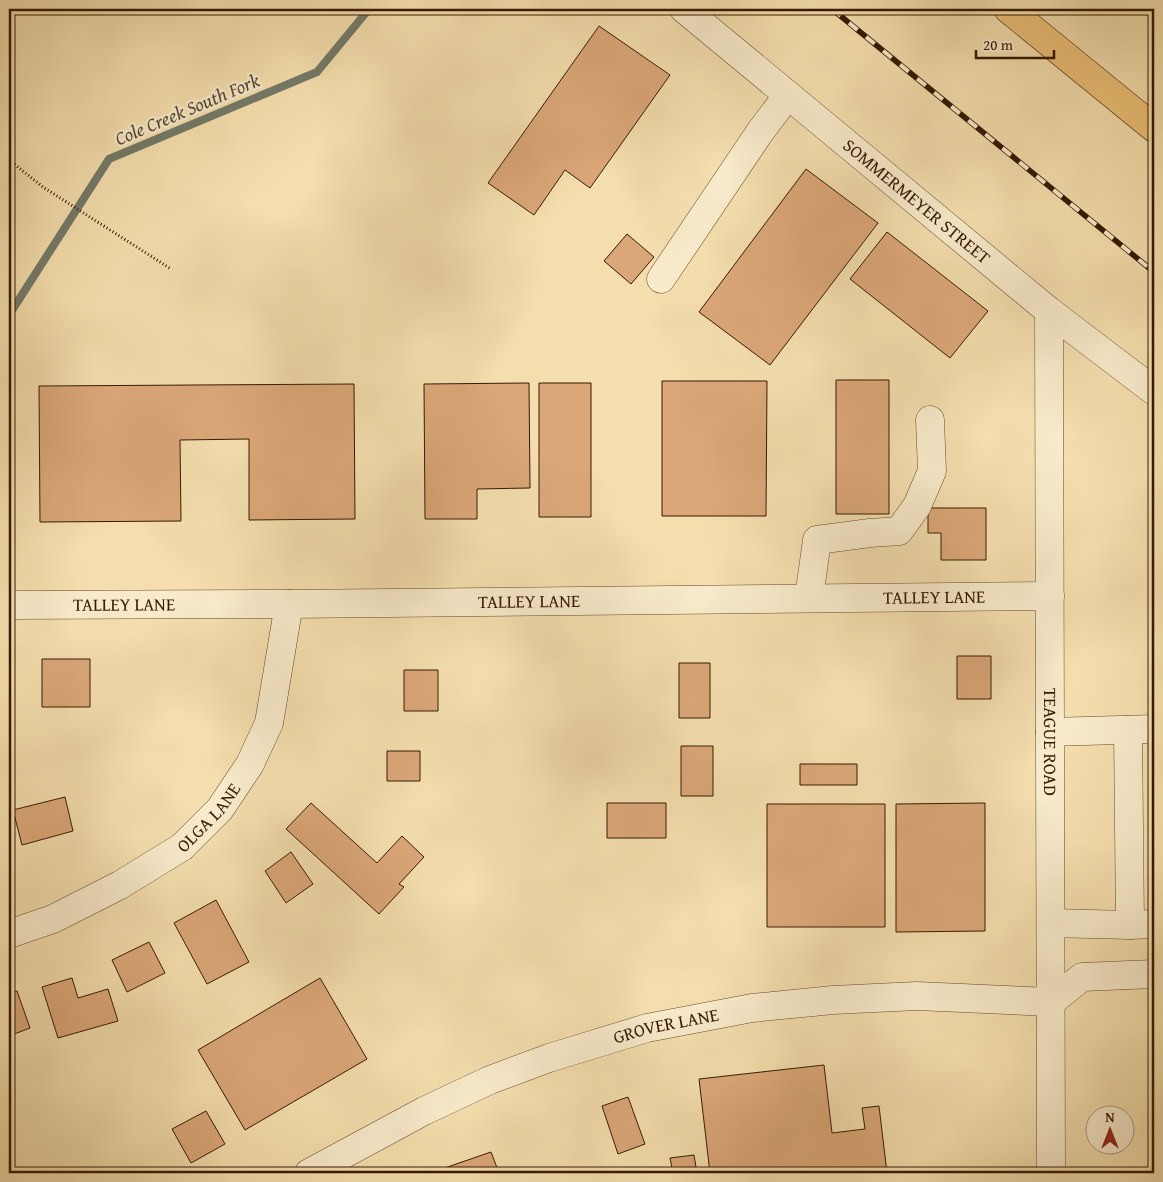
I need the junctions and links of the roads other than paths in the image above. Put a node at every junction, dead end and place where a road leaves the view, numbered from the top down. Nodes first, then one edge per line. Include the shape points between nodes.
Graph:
1 (684, 9) edge
2 (1008, 9) edge
3 (788, 95) junction
4 (1154, 128) edge
5 (661, 280) dead end
6 (1049, 312) junction
7 (1154, 391) edge
8 (930, 420) dead end
9 (1050, 596) junction
10 (809, 598) junction
11 (290, 604) junction
12 (9, 605) edge
13 (1141, 729) edge
14 (1050, 732) junction
15 (1051, 923) junction
16 (1142, 924) edge
17 (9, 934) edge
18 (1154, 974) edge
19 (1051, 1002) junction
20 (309, 1173) edge
21 (1051, 1173) edge

1 - 3 street, SOMMERMEYER STREET
2 - 4 main road
3 - 5 street
3 - 6 street, SOMMERMEYER STREET
6 - 7 street, SOMMERMEYER STREET
6 - 9 street, TEAGUE ROAD
8 - 10 street via 932,470 917,506 899,531 817,540
9 - 10 street, TALLEY LANE
9 - 14 street, TEAGUE ROAD
10 - 11 street, TALLEY LANE
11 - 12 street, TALLEY LANE
11 - 17 street, OLGA LANE via 269,723 250,764 220,809 182,847 120,885 53,919
13 - 14 street
13 - 16 street
14 - 15 street, TEAGUE ROAD
15 - 16 street
15 - 19 street, TEAGUE ROAD
18 - 19 street via 1082,977
19 - 20 street, GROVER LANE via 917,996 832,1000 752,1008 647,1028 490,1080 424,1111
19 - 21 street, TEAGUE ROAD

